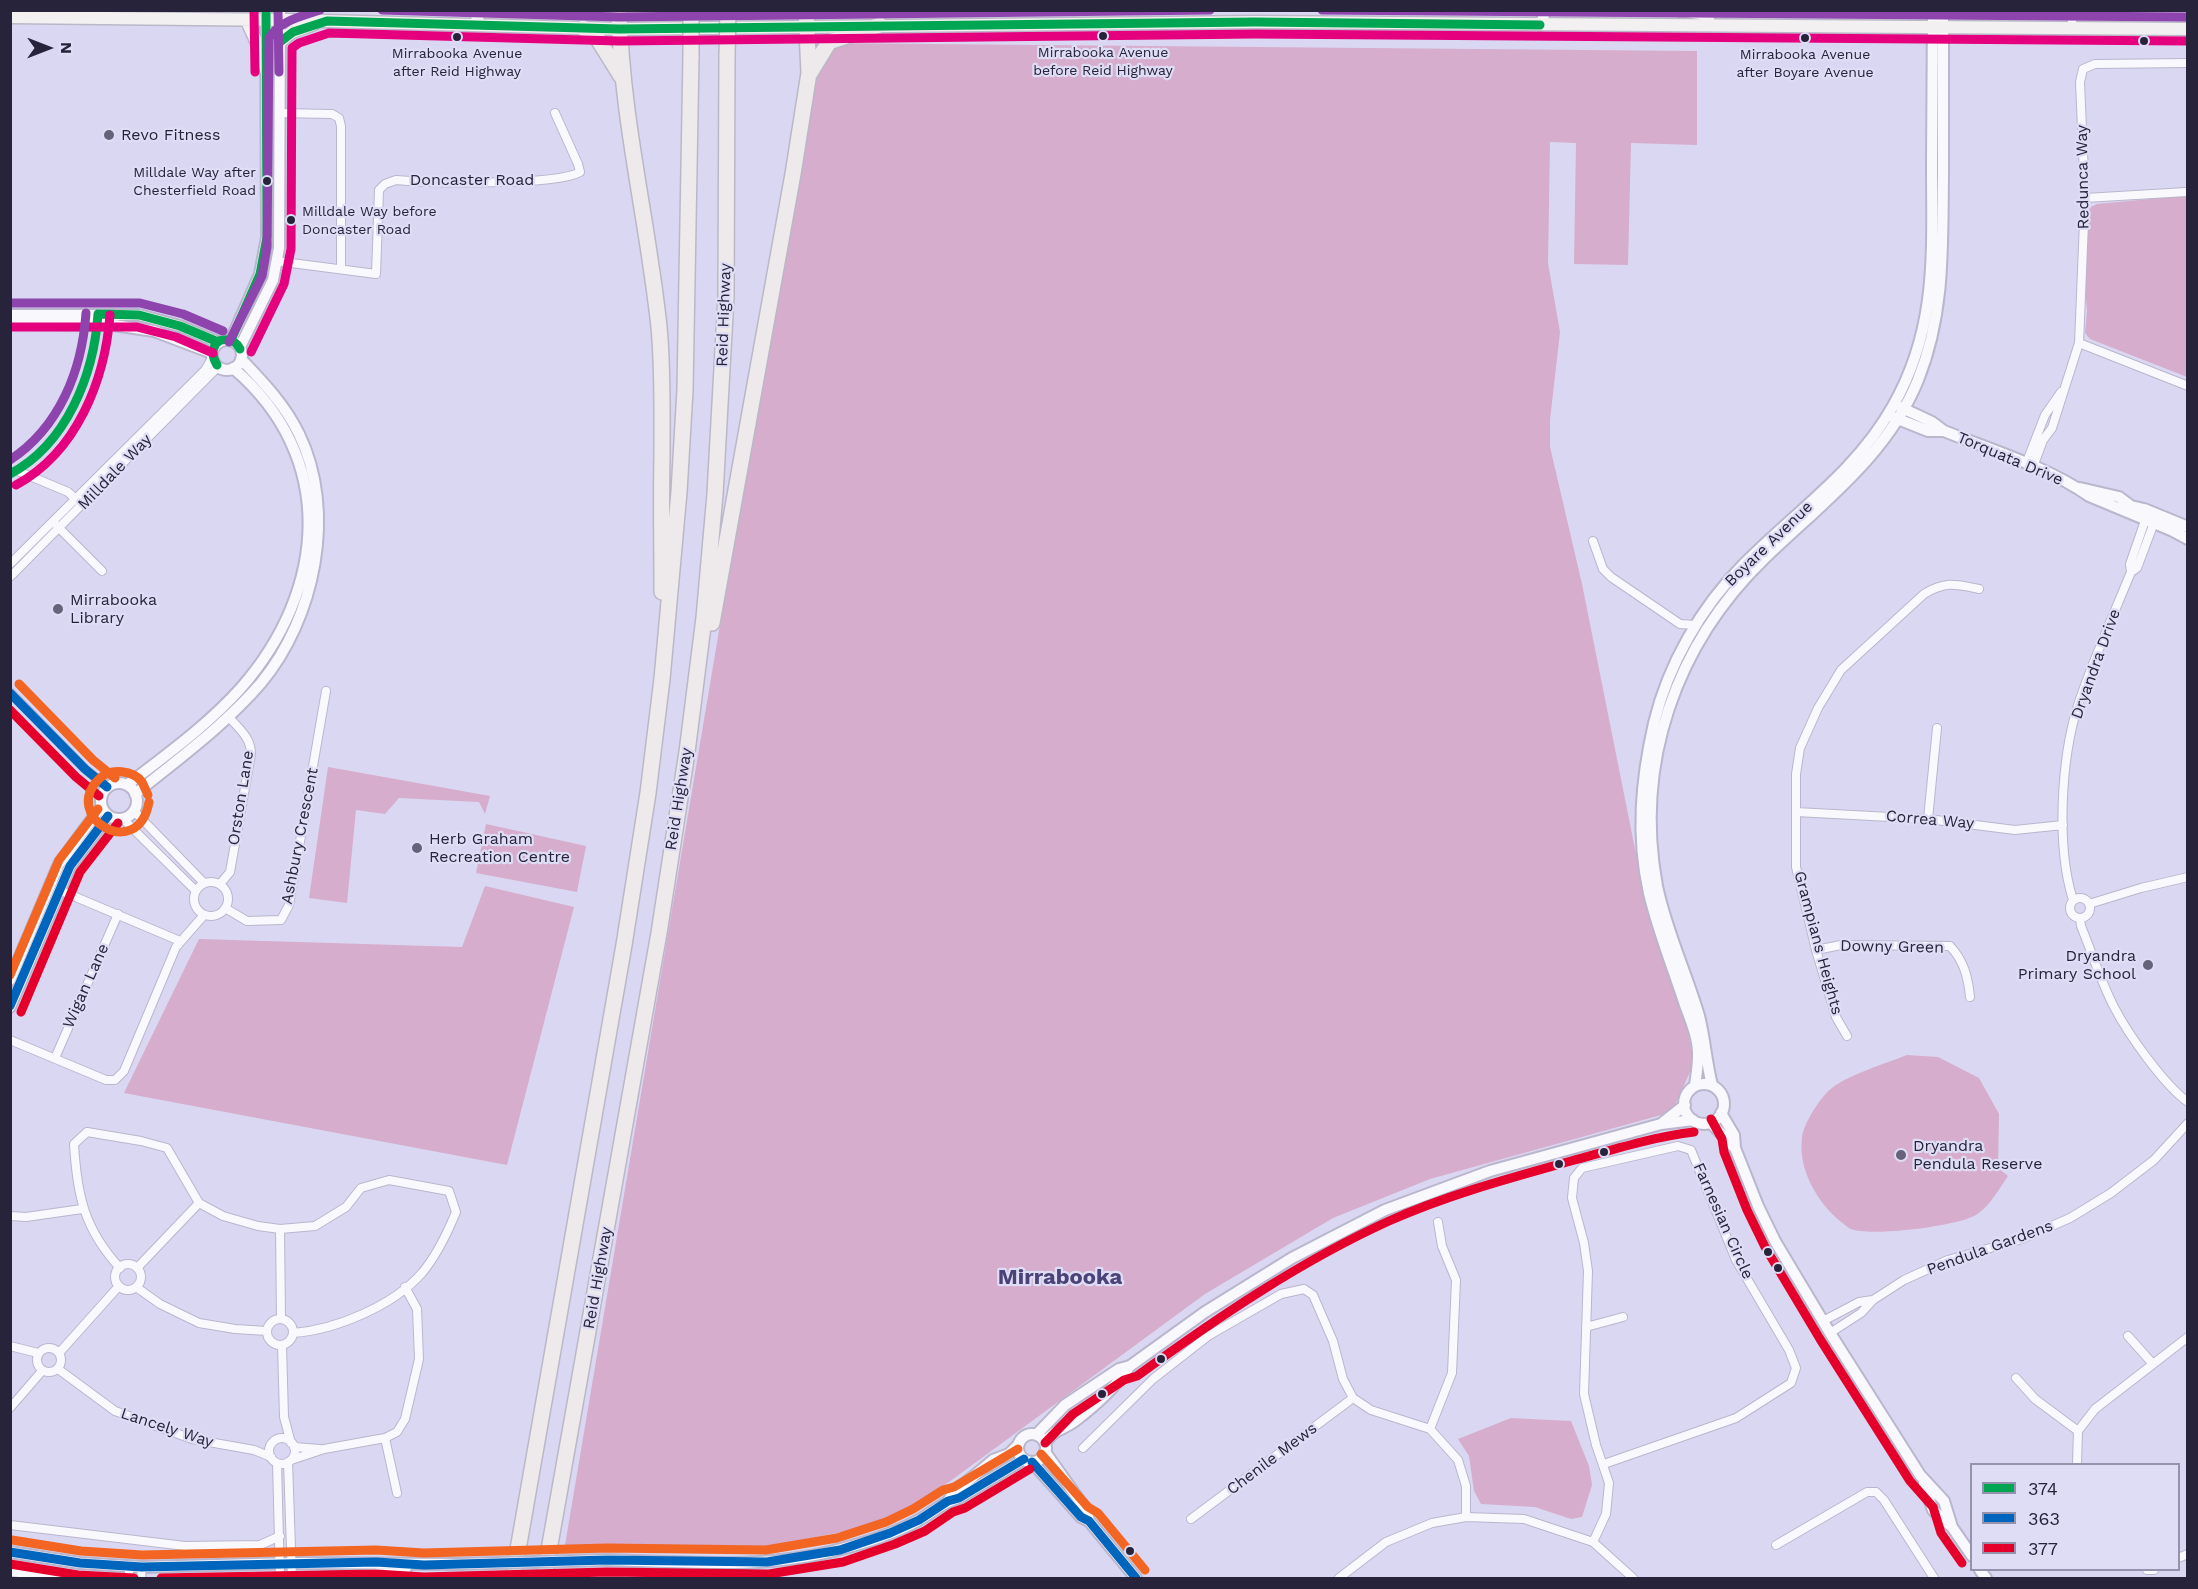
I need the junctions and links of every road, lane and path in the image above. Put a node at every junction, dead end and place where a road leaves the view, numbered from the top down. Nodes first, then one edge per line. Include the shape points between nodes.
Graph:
1 (477, 10) edge
2 (619, 10) edge
3 (691, 10) edge
4 (728, 10) edge
5 (806, 10) edge
6 (1540, 10) edge
7 (1546, 10) edge
8 (1679, 10) edge
9 (1933, 10) edge
10 (1943, 10) edge
11 (2072, 10) edge
12 (74, 14) edge
13 (280, 15) edge
14 (10, 16) edge
15 (266, 16) edge
16 (1347, 17) edge
17 (247, 21) junction
18 (327, 21) junction
19 (477, 25) junction
20 (880, 25) junction
21 (1540, 25) junction
22 (1709, 26) junction
23 (807, 27) junction
24 (583, 28) junction
25 (1938, 28) junction
26 (2072, 28) junction
27 (619, 29) junction
28 (2187, 29) edge
29 (280, 42) junction
30 (2187, 63) edge
31 (267, 73) junction
32 (809, 73) junction
33 (623, 79) junction
34 (555, 113) dead end
35 (279, 114) junction
36 (2186, 192) dead end
37 (2085, 198) junction
38 (276, 261) junction
39 (341, 269) junction
40 (10, 315) edge
41 (10, 324) edge
42 (218, 342) junction
43 (2079, 343) junction
44 (235, 344) junction
45 (214, 360) junction
46 (237, 364) junction
47 (2187, 386) edge
48 (1896, 412) junction
49 (2029, 465) junction
50 (18, 471) dead end
51 (76, 498) junction
52 (82, 506) junction
53 (2151, 517) junction
54 (53, 522) junction
55 (2187, 527) edge
56 (59, 528) junction
57 (2187, 539) edge
58 (1593, 541) dead end
59 (10, 564) edge
60 (102, 571) dead end
61 (10, 577) edge
62 (306, 580) junction
63 (1979, 589) dead end
64 (1680, 624) junction
65 (1696, 625) junction
66 (1687, 641) junction
67 (662, 679) junction
68 (10, 692) edge
69 (326, 692) dead end
70 (228, 716) junction
71 (1937, 728) dead end
72 (687, 752) junction
73 (168, 760) junction
74 (127, 785) junction
75 (107, 787) junction
76 (135, 794) junction
77 (134, 811) junction
78 (105, 812) junction
79 (1796, 812) junction
80 (123, 819) junction
81 (1928, 819) junction
82 (2063, 825) junction
83 (2187, 877) edge
84 (204, 883) junction
85 (220, 884) junction
86 (59, 890) junction
87 (196, 891) junction
88 (2073, 900) junction
89 (2089, 904) junction
90 (225, 909) junction
91 (118, 914) junction
92 (204, 915) junction
93 (2080, 918) junction
94 (180, 941) junction
95 (29, 949) junction
96 (1816, 950) junction
97 (10, 980) edge
98 (1970, 997) dead end
99 (10, 1007) edge
100 (1847, 1036) dead end
101 (10, 1040) edge
102 (55, 1058) junction
103 (1712, 1085) junction
104 (1695, 1086) junction
105 (2187, 1102) edge
106 (1685, 1105) junction
107 (1721, 1113) junction
108 (1693, 1120) junction
109 (1710, 1122) junction
110 (2187, 1123) edge
111 (1661, 1124) junction
112 (1735, 1148) junction
113 (199, 1203) junction
114 (82, 1209) junction
115 (10, 1216) edge
116 (1438, 1222) dead end
117 (280, 1229) junction
118 (120, 1268) junction
119 (137, 1268) junction
120 (120, 1286) junction
121 (136, 1287) junction
122 (405, 1287) junction
123 (1873, 1300) junction
124 (1623, 1317) dead end
125 (281, 1319) junction
126 (1823, 1321) junction
127 (1586, 1327) junction
128 (267, 1331) junction
129 (293, 1333) junction
130 (1830, 1333) junction
131 (2128, 1336) dead end
132 (2187, 1337) edge
133 (282, 1345) junction
134 (10, 1346) edge
135 (38, 1353) junction
136 (59, 1353) junction
137 (2152, 1363) junction
138 (1130, 1366) junction
139 (58, 1369) junction
140 (42, 1371) junction
141 (2016, 1378) dead end
142 (1353, 1398) junction
143 (10, 1408) edge
144 (284, 1418) junction
145 (1430, 1429) junction
146 (2078, 1431) junction
147 (1036, 1435) junction
148 (385, 1438) junction
149 (278, 1439) junction
150 (1019, 1444) junction
151 (271, 1445) junction
152 (293, 1445) junction
153 (1045, 1448) junction
154 (1083, 1448) dead end
155 (324, 1449) junction
156 (254, 1450) junction
157 (274, 1460) junction
158 (1028, 1460) junction
159 (290, 1461) junction
160 (2077, 1463) edge
161 (1604, 1464) junction
162 (397, 1493) dead end
163 (948, 1501) junction
164 (1466, 1517) junction
165 (1191, 1519) dead end
166 (1089, 1521) junction
167 (10, 1525) edge
168 (280, 1536) junction
169 (1593, 1542) junction
170 (1776, 1545) dead end
171 (10, 1552) edge
172 (1970, 1554) edge
173 (286, 1563) junction
174 (424, 1564) junction
175 (129, 1566) junction
176 (10, 1571) edge
177 (141, 1573) edge
178 (80, 1578) edge
179 (129, 1578) edge
180 (280, 1578) edge
181 (292, 1578) edge
182 (323, 1578) edge
183 (513, 1578) edge
184 (544, 1578) edge
185 (1136, 1578) edge
186 (1339, 1578) edge
187 (1633, 1578) edge
188 (1934, 1578) edge

1 - 19 main road
2 - 27 highway
3 - 67 highway, Reid Highway, bridge via 685,390
4 - 72 highway, Reid Highway, bridge via 726,296 718,448 704,618
5 - 23 highway
6 - 21 street
7 - 21 street
8 - 22 main road via 1702,12 1709,18
9 - 25 street, Boyare Avenue
10 - 25 street, Boyare Avenue
11 - 26 street
12 - 14 main road
12 - 17 main road
13 - 15 main road
13 - 18 main road
13 - 29 street
15 - 17 main road
15 - 31 street
16 - 20 main road
16 - 21 main road
17 - 31 main road
18 - 19 main road
18 - 29 main road via 292,32
19 - 24 main road
20 - 23 main road
20 - 32 highway via 829,42
21 - 22 main road
22 - 25 main road
23 - 27 main road
23 - 32 highway
24 - 27 main road
24 - 33 highway via 596,36
25 - 26 main road
25 - 48 street, Boyare Avenue via 1941,295 1918,379
26 - 28 main road
27 - 33 highway
29 - 35 street
30 - 37 street, Redunca Way via 2095,64 2083,69 2080,82
31 - 44 street via 267,237 260,274
32 - 72 highway
33 - 67 highway via 659,329
34 - 39 street, Doncaster Road via 580,172 530,181 396,180 385,184 379,190 376,274
35 - 38 street
35 - 39 street via 332,114 339,118
36 - 37 street
37 - 43 street, Redunca Way
38 - 39 street, Doncaster Road
38 - 44 street via 273,280
40 - 42 street via 139,315
41 - 45 street via 114,325 154,331
42 - 44 street
42 - 45 street
43 - 47 street
43 - 49 street, Redunca Way via 2064,389 2045,416
44 - 46 street
45 - 46 street via 228,370
45 - 51 street, Milldale Way
45 - 52 street, Milldale Way
46 - 62 street via 265,383 307,454 317,496 318,535
48 - 49 street, Torquata Drive via 1932,422 1944,431
48 - 65 street, Boyare Avenue via 1838,478 1743,565
48 - 103 street, Boyare Avenue via 1864,465 1749,573 1711,621 1679,678 1665,720 1652,795 1655,873 1660,900 1699,1016
49 - 53 street, Torquata Drive via 2077,488 2119,497
50 - 51 street
51 - 52 street
51 - 54 street, Milldale Way
52 - 56 street, Milldale Way
53 - 55 street, Torquata Drive
53 - 57 street, Torquata Drive
53 - 82 street, Dryandra Drive via 2137,568 2131,572 2078,706 2066,765
54 - 56 street
54 - 59 street, Milldale Way
56 - 60 street
56 - 61 street, Milldale Way
58 - 64 street via 1603,569 1611,577
62 - 70 street via 307,598 285,649 262,682
62 - 73 street via 276,639 254,671
63 - 79 street, Grampians Heights via 1952,583 1924,594 1841,670 1800,748
64 - 65 street
64 - 66 street
65 - 66 street, Boyare Avenue
66 - 104 street, Boyare Avenue via 1672,670 1654,723 1643,778 1641,831 1650,894 1699,1055
67 - 183 highway, Reid Highway via 624,945
68 - 75 street
69 - 90 street, Ashbury Crescent via 289,905 281,920 247,921
70 - 73 street
70 - 85 street, Orston Lane via 246,736 251,754 230,872
71 - 81 street
72 - 184 highway, Reid Highway via 653,967
73 - 74 street
73 - 76 street
74 - 75 street
74 - 76 street
75 - 78 street via 103,792
76 - 77 street
77 - 80 street
77 - 84 street
78 - 80 street via 117,820
78 - 86 street
78 - 95 street via 59,864
79 - 81 street, Correa Way
79 - 96 street, Grampians Heights via 1796,867
80 - 87 street
81 - 82 street, Correa Way via 2015,830
82 - 88 street, Dryandra Drive via 2067,881
83 - 89 street
84 - 85 street
84 - 87 street
85 - 90 street via 227,894
86 - 91 street
86 - 95 street
87 - 92 street via 195,904
88 - 89 street via 2082,898
88 - 93 street, Dryandra Drive via 2070,910
89 - 93 street via 2089,912
90 - 92 street via 216,915
91 - 94 street
91 - 102 street, Wigan Lane
92 - 94 street
93 - 105 street, Dryandra Drive via 2115,1008 2145,1054 2175,1093
94 - 102 street via 124,1071 115,1080 106,1080
95 - 97 street
95 - 99 street
96 - 98 street, Downy Green via 1841,945 1950,946 1968,977
96 - 100 street, Grampians Heights via 1836,1017
101 - 102 street
103 - 104 street
103 - 107 street via 1723,1098
104 - 106 street via 1687,1094
106 - 108 street
106 - 111 street
107 - 109 street
107 - 112 street via 1734,1135
108 - 109 street
108 - 111 street
109 - 112 street
110 - 123 street, Pendula Gardens via 2154,1160 2070,1218 2022,1239 1948,1260 1904,1280
111 - 138 street via 1490,1171 1385,1210 1292,1258 1205,1312
112 - 126 street via 1775,1242
113 - 114 street via 167,1148 87,1132 74,1144
113 - 117 street via 223,1216
113 - 119 street
114 - 115 street
114 - 118 street via 103,1250
116 - 145 street via 1456,1289 1452,1373
117 - 122 street via 315,1226 346,1207 361,1188 389,1180 449,1191 456,1212 442,1244 421,1274
117 - 125 street
118 - 119 street via 128,1264
118 - 120 street via 116,1276
119 - 121 street via 141,1276
120 - 121 street via 127,1290
120 - 136 street
121 - 128 street via 199,1323
122 - 129 street via 389,1300 341,1323
122 - 148 street via 417,1309 419,1359 405,1419 397,1432
123 - 126 street, Pendula Gardens via 1859,1302
123 - 130 street, Pendula Gardens via 1861,1313
124 - 127 street
125 - 128 street via 272,1322
125 - 129 street
126 - 130 street
127 - 161 street, Farnesian Circle via 1584,1394
127 - 161 street, Farnesian Circle via 1588,1271 1572,1198 1574,1178 1582,1168 1678,1146 1691,1150 1736,1260 1796,1368 1791,1383 1736,1418
128 - 133 street via 272,1342
129 - 133 street
130 - 172 street via 1920,1475 1933,1510 1953,1527
131 - 137 street
132 - 137 street
133 - 144 street
134 - 135 street
135 - 136 street via 50,1348
135 - 140 street via 37,1364
136 - 139 street
137 - 146 street via 2095,1409
138 - 147 street via 1119,1369 1065,1405
138 - 153 street via 1080,1417 1053,1432
139 - 140 street
139 - 156 street, Lancely Way via 115,1411 192,1439
140 - 143 street
141 - 146 street via 2035,1399
142 - 145 street via 1371,1410
142 - 154 street via 1313,1295 1304,1289 1290,1290 1208,1336 1153,1379
142 - 165 street, Chenile Mews
144 - 149 street
144 - 152 street
145 - 164 street via 1458,1460 1466,1486
146 - 160 street
147 - 150 street via 1028,1435
147 - 153 street
148 - 155 street
148 - 162 street
149 - 151 street
149 - 152 street
150 - 158 street via 1019,1452
150 - 163 street via 1009,1454 993,1460
151 - 156 street, Lancely Way
151 - 157 street
152 - 155 street
152 - 159 street via 295,1452
153 - 158 street via 1040,1459
153 - 166 street via 1087,1511
155 - 159 street
156 - 157 street, Lancely Way
157 - 159 street
157 - 168 street
158 - 163 street
158 - 166 street
159 - 173 street
161 - 169 street, Farnesian Circle via 1609,1483 1605,1514
163 - 174 street, bridge via 890,1533 840,1550 792,1559 743,1563 607,1560
164 - 169 street via 1524,1519
164 - 186 street via 1432,1523 1386,1542
166 - 185 street
167 - 168 street via 185,1546 260,1545
168 - 173 street
169 - 187 street
170 - 188 street via 1867,1492 1876,1492
171 - 175 street
173 - 174 street
173 - 177 street
173 - 180 street
173 - 181 street
174 - 182 street via 376,1574
175 - 177 street
175 - 179 street
176 - 178 street

